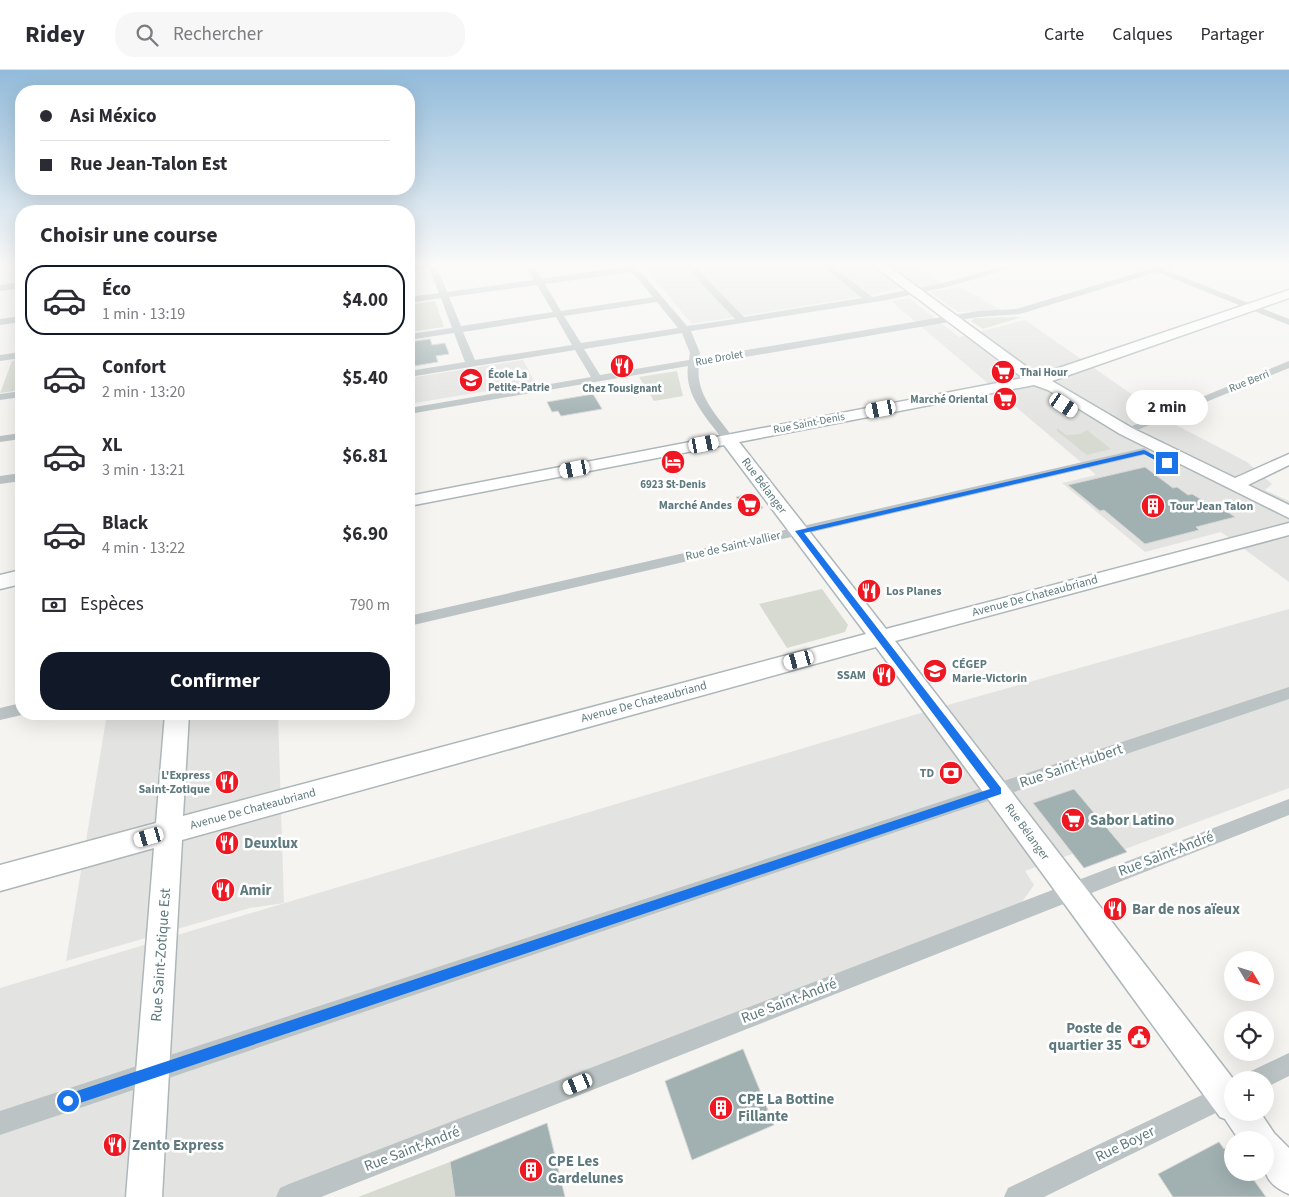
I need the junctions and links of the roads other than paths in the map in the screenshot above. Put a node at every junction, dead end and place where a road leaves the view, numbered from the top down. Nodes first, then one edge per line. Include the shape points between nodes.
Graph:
1 (452, 318) edge
2 (534, 318) edge
3 (561, 318) edge
4 (674, 318) edge
5 (740, 318) edge
6 (757, 318) edge
7 (951, 318) joint
8 (1221, 318) edge
9 (15, 320) edge
10 (742, 320) junction
11 (0, 322) edge
12 (456, 329) junction
13 (685, 330) junction
14 (415, 335) edge
15 (578, 347) junction
16 (15, 356) edge
17 (0, 358) edge
18 (694, 362) junction
19 (471, 364) junction
20 (1289, 364) edge
21 (415, 373) edge
22 (597, 379) junction
23 (1035, 380) junction
24 (15, 395) edge
25 (0, 397) edge
26 (415, 410) edge
27 (1126, 431) junction
28 (15, 437) edge
29 (0, 439) edge
30 (728, 439) junction
31 (1144, 452) junction
32 (1289, 459) edge
33 (15, 478) edge
34 (0, 480) edge
35 (1234, 486) junction
36 (415, 500) edge
37 (1289, 512) edge
38 (1289, 524) edge
39 (1289, 529) edge
40 (799, 531) junction
41 (15, 579) edge
42 (0, 582) edge
43 (415, 619) edge
44 (881, 638) junction
45 (1289, 693) edge
46 (15, 710) edge
47 (0, 714) edge
48 (177, 720) edge
49 (998, 791) junction
50 (1289, 807) edge
51 (170, 831) junction
52 (0, 878) edge
53 (1070, 891) junction
54 (1289, 1064) edge
55 (153, 1072) junction
56 (1274, 1072) edge
57 (1224, 1091) edge
58 (1224, 1105) edge
59 (0, 1123) edge
60 (1274, 1157) edge
61 (1289, 1176) edge
62 (144, 1197) edge
63 (289, 1197) edge
64 (1017, 1197) edge

1 - 12 street
2 - 12 street
3 - 15 street
4 - 13 street, Rue Bélanger
5 - 10 street
6 - 10 street
7 - 18 street, Rue Drolet
7 - 23 main road
8 - 23 main road, Rue Saint-Denis via 1070,371
9 - 11 street
10 - 13 street
12 - 14 street
12 - 19 street
13 - 15 street
13 - 18 street, Rue Bélanger via 694,347
15 - 19 street
15 - 22 street
16 - 17 street
18 - 22 street, Rue Drolet
18 - 30 street, Rue Bélanger via 692,377 697,396
19 - 21 street
20 - 27 street, Rue Berri
22 - 26 street, Rue Drolet
23 - 27 main road via 1050,385
23 - 30 main road, Rue Saint-Denis
23 - 31 main road via 1039,387 1084,419
24 - 25 street
27 - 35 main road
28 - 29 street
30 - 36 main road, Rue Saint-Denis
30 - 40 main road, Rue Bélanger
31 - 38 main road
31 - 40 street, Rue de Saint-Vallier
32 - 35 main road
33 - 34 street
35 - 37 main road
39 - 44 main road, Avenue De Chateaubriand
40 - 43 street, Rue de Saint-Vallier
40 - 44 main road, Rue Bélanger
41 - 42 main road
44 - 49 main road, Rue Bélanger
44 - 51 main road, Avenue De Chateaubriand
45 - 49 street, Rue Saint-Hubert
46 - 47 street
48 - 51 main road, Rue Saint-Zotique Est
49 - 53 main road, Rue Bélanger
49 - 55 street, Rue Saint-Hubert
50 - 53 street, Rue Saint-André
51 - 52 main road, Avenue De Chateaubriand
51 - 55 main road, Rue Saint-Zotique Est
53 - 57 main road, Rue Bélanger
53 - 63 street, Rue Saint-André
54 - 56 street
55 - 59 street, Rue Saint-Hubert
55 - 62 main road, Rue Saint-Zotique Est
58 - 64 street, Rue Boyer
60 - 61 main road

